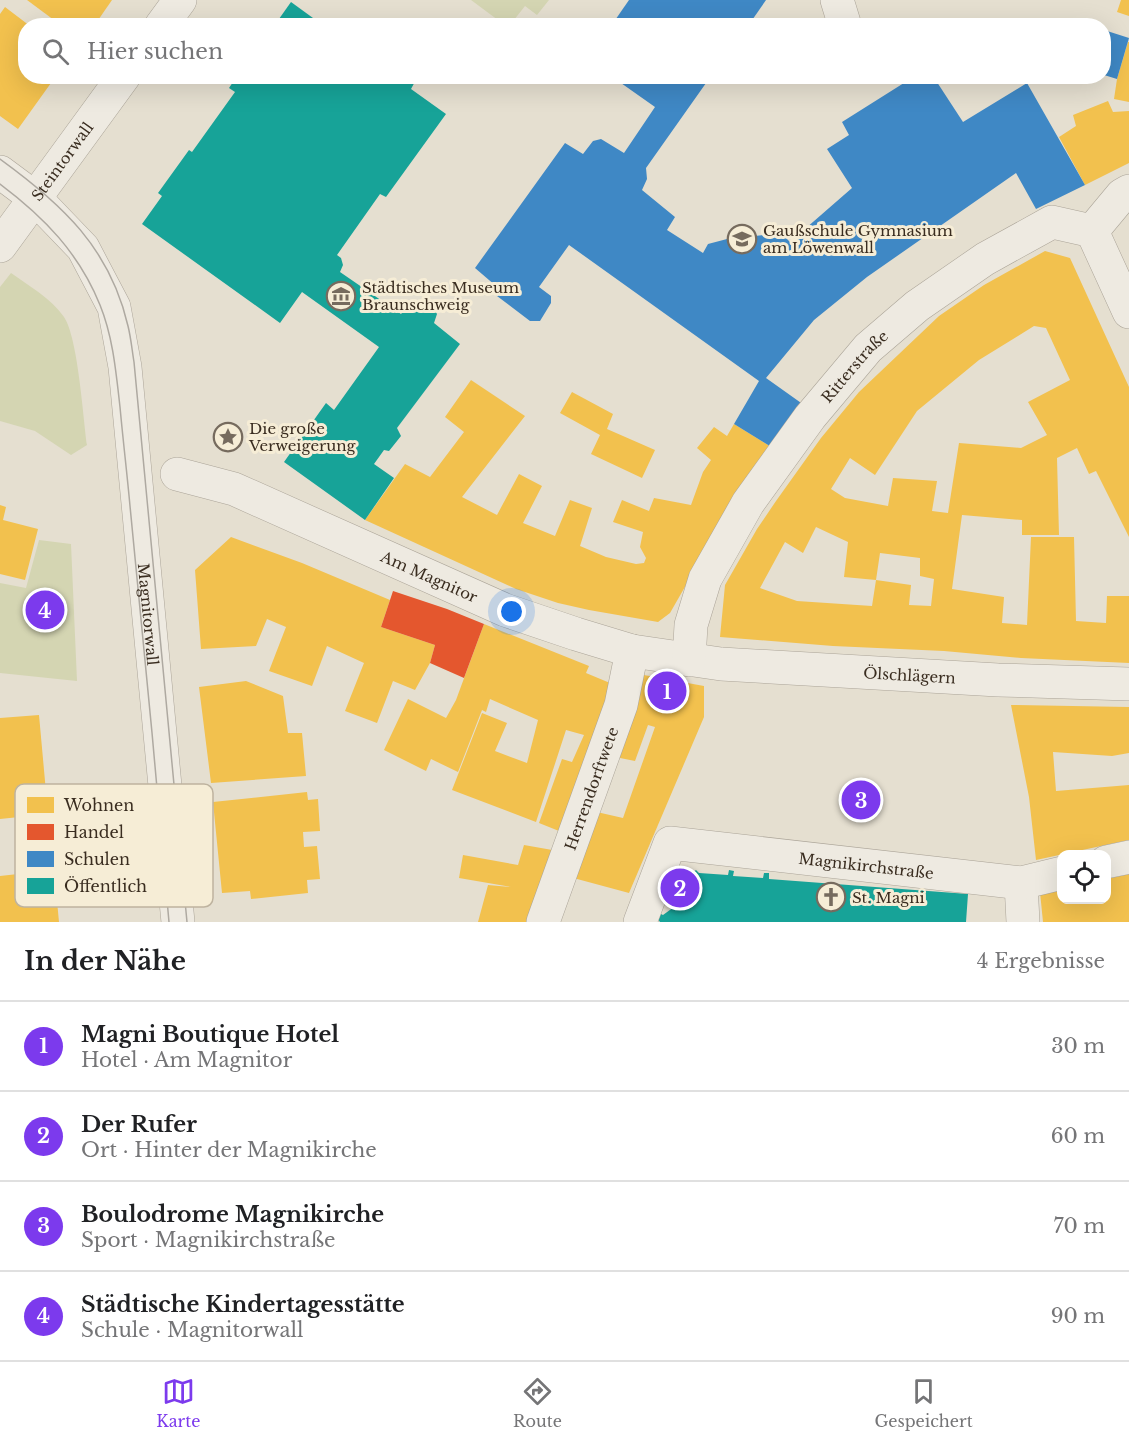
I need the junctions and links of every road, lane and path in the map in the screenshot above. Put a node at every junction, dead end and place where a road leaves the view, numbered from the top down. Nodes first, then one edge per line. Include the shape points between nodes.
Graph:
1 (180, 0) edge
2 (837, 0) edge
3 (167, 18) edge
4 (843, 18) edge
5 (118, 84) edge
6 (0, 172) edge
7 (1129, 191) edge
8 (35, 198) junction
9 (1092, 231) junction
10 (0, 246) edge
11 (1129, 312) edge
12 (177, 474) dead end
13 (632, 651) junction
14 (689, 660) junction
15 (1129, 684) edge
16 (165, 784) edge
17 (1129, 857) edge
18 (1111, 861) edge
19 (1057, 874) edge
20 (1020, 883) junction
21 (177, 907) edge
22 (178, 922) edge
23 (543, 922) edge
24 (640, 922) edge
25 (1023, 922) edge

1 - 3 street
2 - 4 street
5 - 8 street, Steintorwall
6 - 8 street, Magnitorwall
7 - 9 street
8 - 10 street, Steintorwall
8 - 16 street, Magnitorwall via 83,249 114,307 126,379
9 - 11 street
9 - 14 street, Ritterstraße via 1052,222 985,259 917,306 868,348 810,417 747,503 705,579 691,625
12 - 13 street, Am Magnitor via 234,489 505,610
13 - 14 street, Am Magnitor
13 - 23 street, Herrendorftwete via 621,705
14 - 15 street, Ölschlägern via 998,680
17 - 18 street
19 - 20 street, Magnikirchstraße
20 - 24 street, Magnikirchstraße via 670,843
20 - 25 street
21 - 22 street, Magnitorwall

